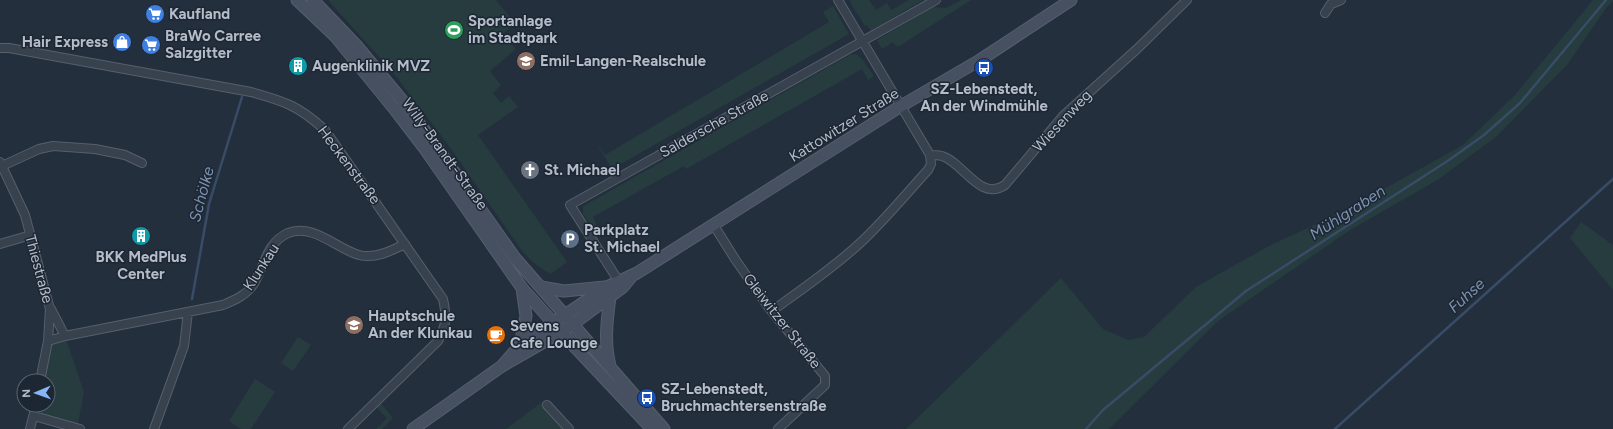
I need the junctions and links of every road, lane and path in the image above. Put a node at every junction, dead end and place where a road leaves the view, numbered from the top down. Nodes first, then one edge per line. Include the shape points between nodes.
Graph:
1 (298, 0) edge
2 (313, 0) edge
3 (838, 0) edge
4 (936, 0) edge
5 (1071, 0) edge
6 (1187, 0) edge
7 (1341, 0) edge
8 (1325, 13) dead end
9 (862, 41) junction
10 (0, 48) edge
11 (901, 106) junction
12 (930, 155) junction
13 (142, 162) dead end
14 (1, 164) edge
15 (712, 224) junction
16 (31, 235) junction
17 (0, 244) edge
18 (406, 244) junction
19 (633, 275) junction
20 (618, 280) junction
21 (541, 287) junction
22 (522, 288) junction
23 (609, 292) junction
24 (50, 309) junction
25 (772, 311) junction
26 (188, 312) junction
27 (565, 314) junction
28 (553, 322) junction
29 (573, 324) junction
30 (562, 331) junction
31 (65, 336) junction
32 (48, 341) junction
33 (520, 345) junction
34 (502, 366) junction
35 (610, 367) junction
36 (42, 373) edge
37 (547, 405) dead end
38 (35, 413) edge
39 (34, 416) junction
40 (30, 429) edge
41 (80, 429) edge
42 (154, 429) edge
43 (348, 429) edge
44 (413, 429) edge
45 (569, 429) edge
46 (652, 429) edge
47 (664, 429) edge
48 (778, 429) edge

1 - 22 street, Willy-Brandt-Straße via 335,36 396,111
2 - 21 street, Willy-Brandt-Straße via 356,45 401,100 515,258
3 - 9 street
4 - 9 street, Saldersche Straße
5 - 11 street, Kattowitzer Straße via 980,60
6 - 12 street, Wiesenweg via 1063,116 1006,185 987,189 979,186 950,160
7 - 8 street via 1332,4
9 - 11 street
9 - 20 street, Saldersche Straße via 570,206
10 - 18 street, Heckenstraße via 211,84 265,96 298,108 332,138
11 - 12 street
11 - 15 street, Kattowitzer Straße
12 - 25 street via 928,170 886,218 835,265
13 - 14 street via 95,149 53,146
14 - 16 street, Thiestraße
15 - 19 street, Kattowitzer Straße
15 - 25 street, Gleiwitzer Straße
16 - 17 street
16 - 24 street, Thiestraße
18 - 26 street, Klunkau via 384,254 359,255 314,234 301,231 289,233 276,240 267,253 253,285 238,299 224,305
18 - 43 street, Heckenstraße via 443,299 447,315 445,327 438,341
19 - 20 street, Kattowitzer Straße
19 - 23 street, Kattowitzer Straße via 623,287
20 - 23 street, Kattowitzer Straße
21 - 23 street
21 - 27 street, Willy-Brandt-Straße
22 - 28 street, Willy-Brandt-Straße
22 - 33 street via 526,316
23 - 27 street, Kattowitzer Straße
23 - 29 street, Kattowitzer Straße
23 - 35 street via 606,334
24 - 31 street
24 - 32 street, Thiestraße
25 - 48 street, Gleiwitzer Straße via 826,380 825,385
26 - 31 street, Klunkau
26 - 42 street via 184,346
27 - 28 street, Kattowitzer Straße
27 - 29 street, Willy-Brandt-Straße
28 - 30 street, Willy-Brandt-Straße
28 - 33 street, Kattowitzer Straße
29 - 30 street, Kattowitzer Straße
29 - 35 street, Willy-Brandt-Straße
30 - 34 street, Kattowitzer Straße
30 - 46 street, Willy-Brandt-Straße
31 - 32 street, Klunkau
32 - 36 street, Thiestraße
33 - 34 street, Kattowitzer Straße
34 - 44 street, Kattowitzer Straße
35 - 47 street, Willy-Brandt-Straße
37 - 45 street
38 - 39 street
39 - 40 street
39 - 41 street

